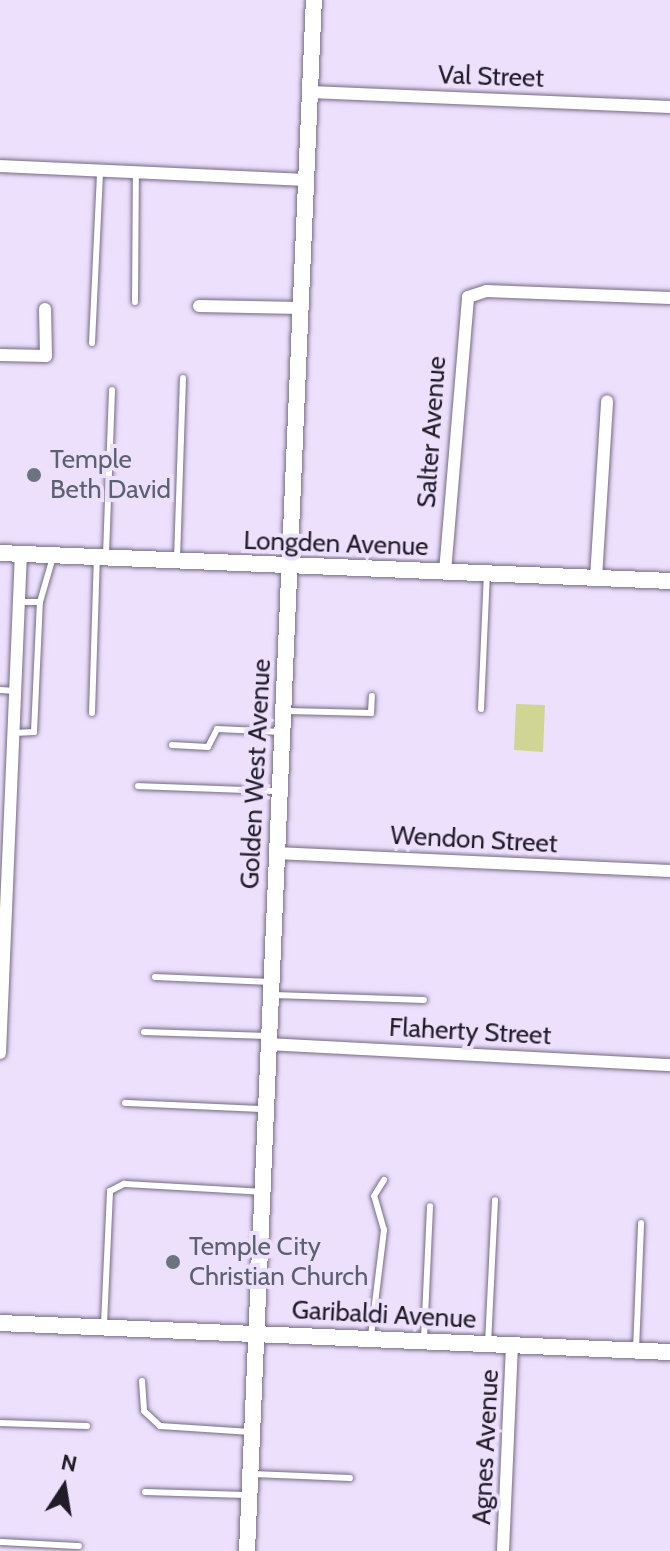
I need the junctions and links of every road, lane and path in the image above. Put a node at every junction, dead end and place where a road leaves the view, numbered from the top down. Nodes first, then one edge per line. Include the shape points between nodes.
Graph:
1 (314, 0) edge
2 (310, 92) junction
3 (670, 107) edge
4 (0, 166) edge
5 (100, 171) junction
6 (136, 172) junction
7 (306, 180) junction
8 (670, 298) edge
9 (135, 302) dead end
10 (199, 306) dead end
11 (301, 308) junction
12 (45, 309) dead end
13 (92, 343) dead end
14 (0, 355) edge
15 (183, 378) dead end
16 (112, 390) dead end
17 (607, 401) dead end
18 (0, 553) edge
19 (21, 554) junction
20 (54, 556) junction
21 (101, 558) junction
22 (176, 562) junction
23 (290, 566) junction
24 (445, 572) junction
25 (487, 574) junction
26 (596, 578) junction
27 (670, 581) edge
28 (20, 602) junction
29 (40, 602) junction
30 (0, 690) edge
31 (16, 691) junction
32 (372, 696) dead end
33 (481, 709) dead end
34 (283, 711) junction
35 (92, 713) dead end
36 (11, 728) junction
37 (282, 732) junction
38 (172, 745) dead end
39 (138, 786) dead end
40 (280, 791) junction
41 (276, 853) junction
42 (670, 871) edge
43 (155, 977) dead end
44 (271, 988) junction
45 (424, 1000) dead end
46 (144, 1032) dead end
47 (268, 1040) junction
48 (0, 1053) edge
49 (670, 1065) edge
50 (125, 1103) dead end
51 (266, 1109) junction
52 (384, 1180) dead end
53 (262, 1192) junction
54 (495, 1200) dead end
55 (430, 1206) dead end
56 (641, 1223) dead end
57 (0, 1323) edge
58 (104, 1324) junction
59 (256, 1333) junction
60 (371, 1340) junction
61 (424, 1342) junction
62 (488, 1344) junction
63 (512, 1346) junction
64 (636, 1350) junction
65 (670, 1352) edge
66 (142, 1381) dead end
67 (0, 1423) edge
68 (87, 1426) dead end
69 (251, 1432) junction
70 (249, 1474) junction
71 (350, 1478) dead end
72 (145, 1492) dead end
73 (249, 1495) junction
74 (0, 1542) edge
75 (79, 1546) dead end
76 (247, 1551) edge
77 (503, 1551) edge

1 - 2 street, Golden West Avenue
2 - 3 street, Val Street
2 - 7 street, Golden West Avenue
4 - 5 street
5 - 6 street
5 - 13 lane
6 - 7 street
6 - 9 lane
7 - 11 street, Golden West Avenue
8 - 24 street, Salter Avenue via 486,291 468,297
10 - 11 street
11 - 23 street, Golden West Avenue
12 - 14 street via 46,356
15 - 22 lane
16 - 21 lane
17 - 26 street
18 - 19 street, Longden Avenue
19 - 20 street, Longden Avenue
19 - 28 street
20 - 21 street, Longden Avenue
20 - 29 lane
21 - 22 street, Longden Avenue
21 - 35 lane
22 - 23 street, Longden Avenue
23 - 24 street, Longden Avenue
23 - 34 street, Golden West Avenue
24 - 25 street, Longden Avenue
25 - 26 street, Longden Avenue
25 - 33 lane
26 - 27 street, Longden Avenue
28 - 29 lane
28 - 31 street
29 - 36 lane via 34,732
30 - 31 lane
31 - 36 street
32 - 34 lane via 371,713
34 - 37 street, Golden West Avenue
36 - 48 street
37 - 38 lane via 218,729 208,747
37 - 40 street, Golden West Avenue
39 - 40 lane
40 - 41 street, Golden West Avenue
41 - 42 street, Wendon Street
41 - 44 street, Golden West Avenue
43 - 44 lane
44 - 45 lane
44 - 47 street, Golden West Avenue
46 - 47 lane
47 - 49 street, Flaherty Street
47 - 51 street, Golden West Avenue
50 - 51 lane
51 - 53 street, Golden West Avenue
52 - 60 lane via 374,1196 384,1230
53 - 58 lane via 124,1184 110,1191
53 - 59 street, Golden West Avenue
54 - 62 lane
55 - 61 lane
56 - 64 lane
57 - 58 street, Garibaldi Avenue
58 - 59 street, Garibaldi Avenue
59 - 60 street, Garibaldi Avenue
59 - 69 street, Golden West Avenue
60 - 61 street, Garibaldi Avenue
61 - 62 street, Garibaldi Avenue
62 - 63 street, Garibaldi Avenue
63 - 64 street, Garibaldi Avenue
63 - 77 street, Agnes Avenue
64 - 65 street, Garibaldi Avenue
66 - 69 lane via 144,1411 160,1426
67 - 68 lane
69 - 70 street, Golden West Avenue
70 - 71 lane
70 - 73 street, Golden West Avenue
72 - 73 lane
73 - 76 street, Golden West Avenue
74 - 75 lane

